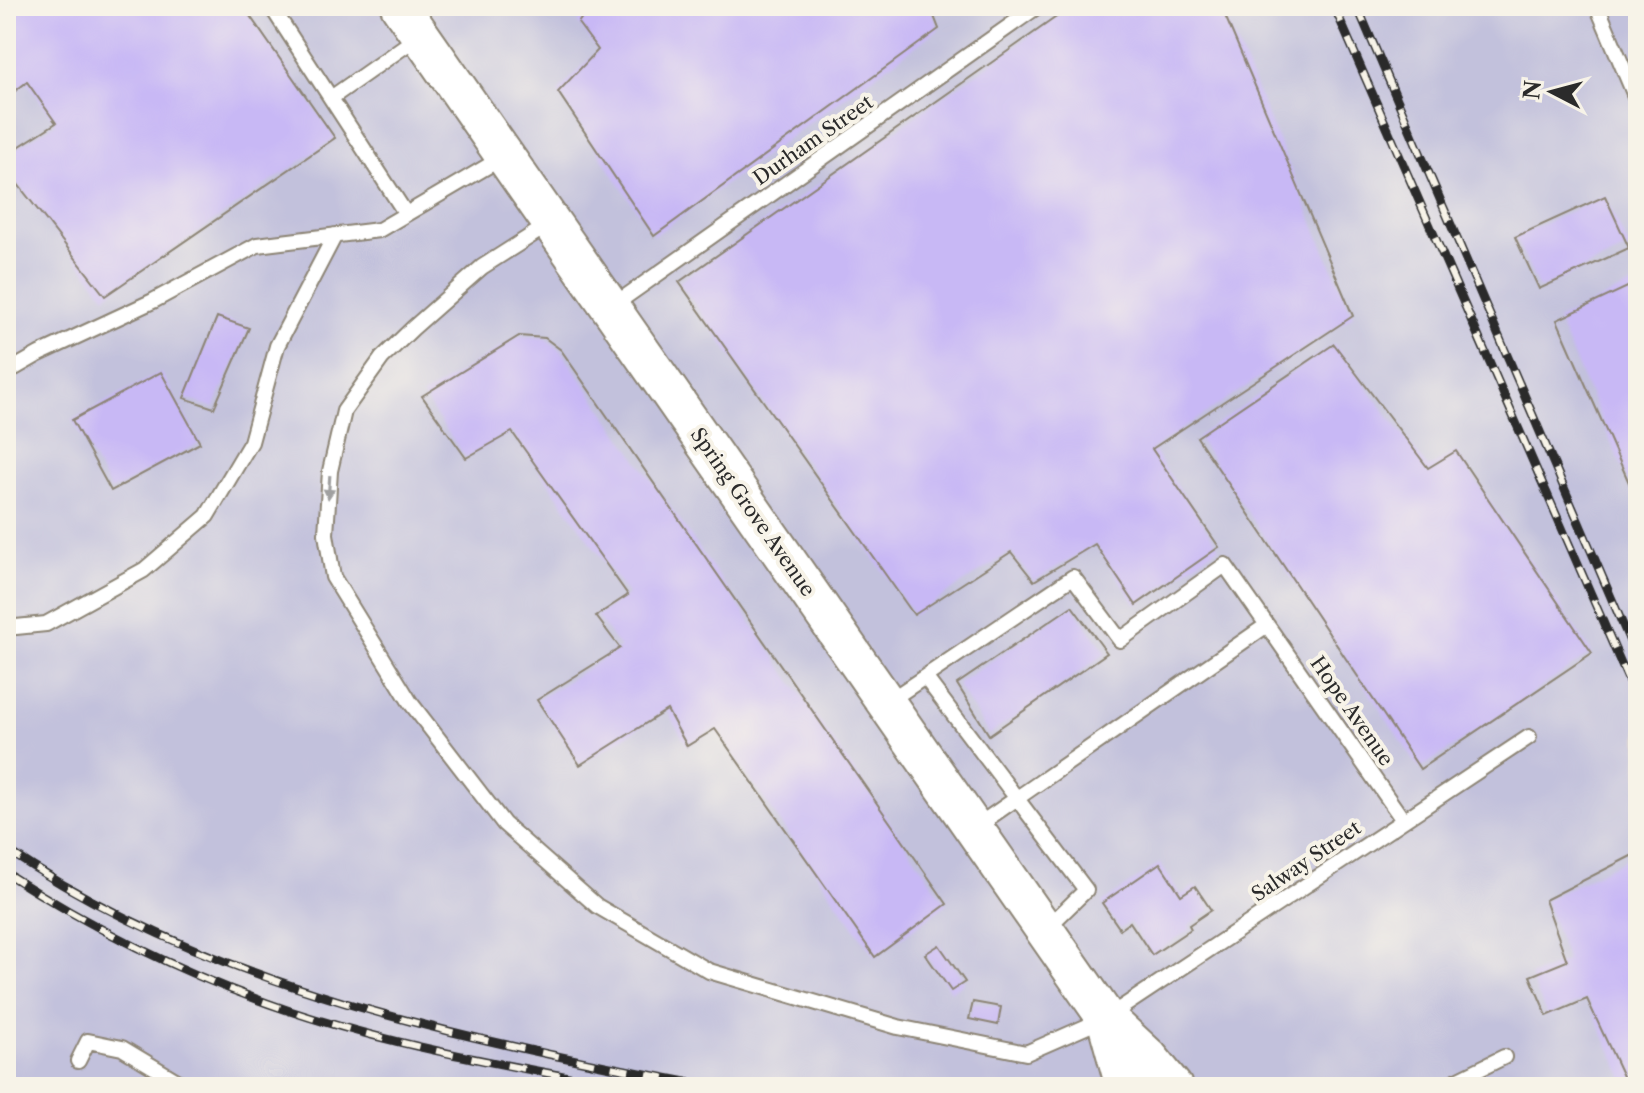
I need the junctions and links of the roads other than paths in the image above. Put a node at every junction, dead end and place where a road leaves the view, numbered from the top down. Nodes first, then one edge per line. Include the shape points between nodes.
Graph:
1 (271, 6) edge
2 (1038, 6) edge
3 (1597, 6) edge
4 (410, 20) edge
5 (331, 98) junction
6 (1638, 103) edge
7 (505, 156) junction
8 (406, 214) junction
9 (552, 222) junction
10 (335, 235) junction
11 (611, 307) junction
12 (6, 373) edge
13 (1267, 625) junction
14 (6, 628) edge
15 (925, 677) junction
16 (886, 703) junction
17 (1529, 737) dead end
18 (1018, 799) junction
19 (1403, 820) junction
20 (973, 828) junction
21 (1045, 931) junction
22 (1106, 1018) junction
23 (1504, 1057) dead end
24 (78, 1061) dead end
25 (187, 1087) edge
26 (1130, 1087) edge
27 (1173, 1087) edge
28 (1443, 1087) edge

1 - 5 lane
2 - 11 lane, Durham Street
3 - 6 lane
4 - 5 lane
4 - 7 main road, Spring Grove Avenue
5 - 8 lane
7 - 8 lane
7 - 9 main road, Spring Grove Avenue
8 - 10 lane via 379,230
9 - 11 main road, Spring Grove Avenue
9 -> 22 lane, Salway Street via 482,267 413,328 382,358 344,411 330,471 326,534 333,577 410,702 504,824 597,906 709,971 898,1027 1026,1053
10 - 12 lane via 257,245
10 - 14 lane via 277,346 251,442 207,516 144,570 46,624
11 - 16 main road, Spring Grove Avenue
13 - 15 lane, Hope Avenue via 1225,565 1120,640 1073,577
13 - 18 lane
13 - 19 lane, Hope Avenue
15 - 16 lane
15 - 18 lane
16 - 20 main road, Spring Grove Avenue
17 - 19 lane, Salway Street
18 - 20 lane
18 - 21 lane via 1086,890
19 - 22 lane, Salway Street
20 - 21 main road, Spring Grove Avenue
21 - 22 main road, Spring Grove Avenue
22 - 26 main road, Spring Grove Avenue
22 - 27 main road, Spring Grove Avenue
23 - 28 lane
24 - 25 lane via 88,1041 122,1048

